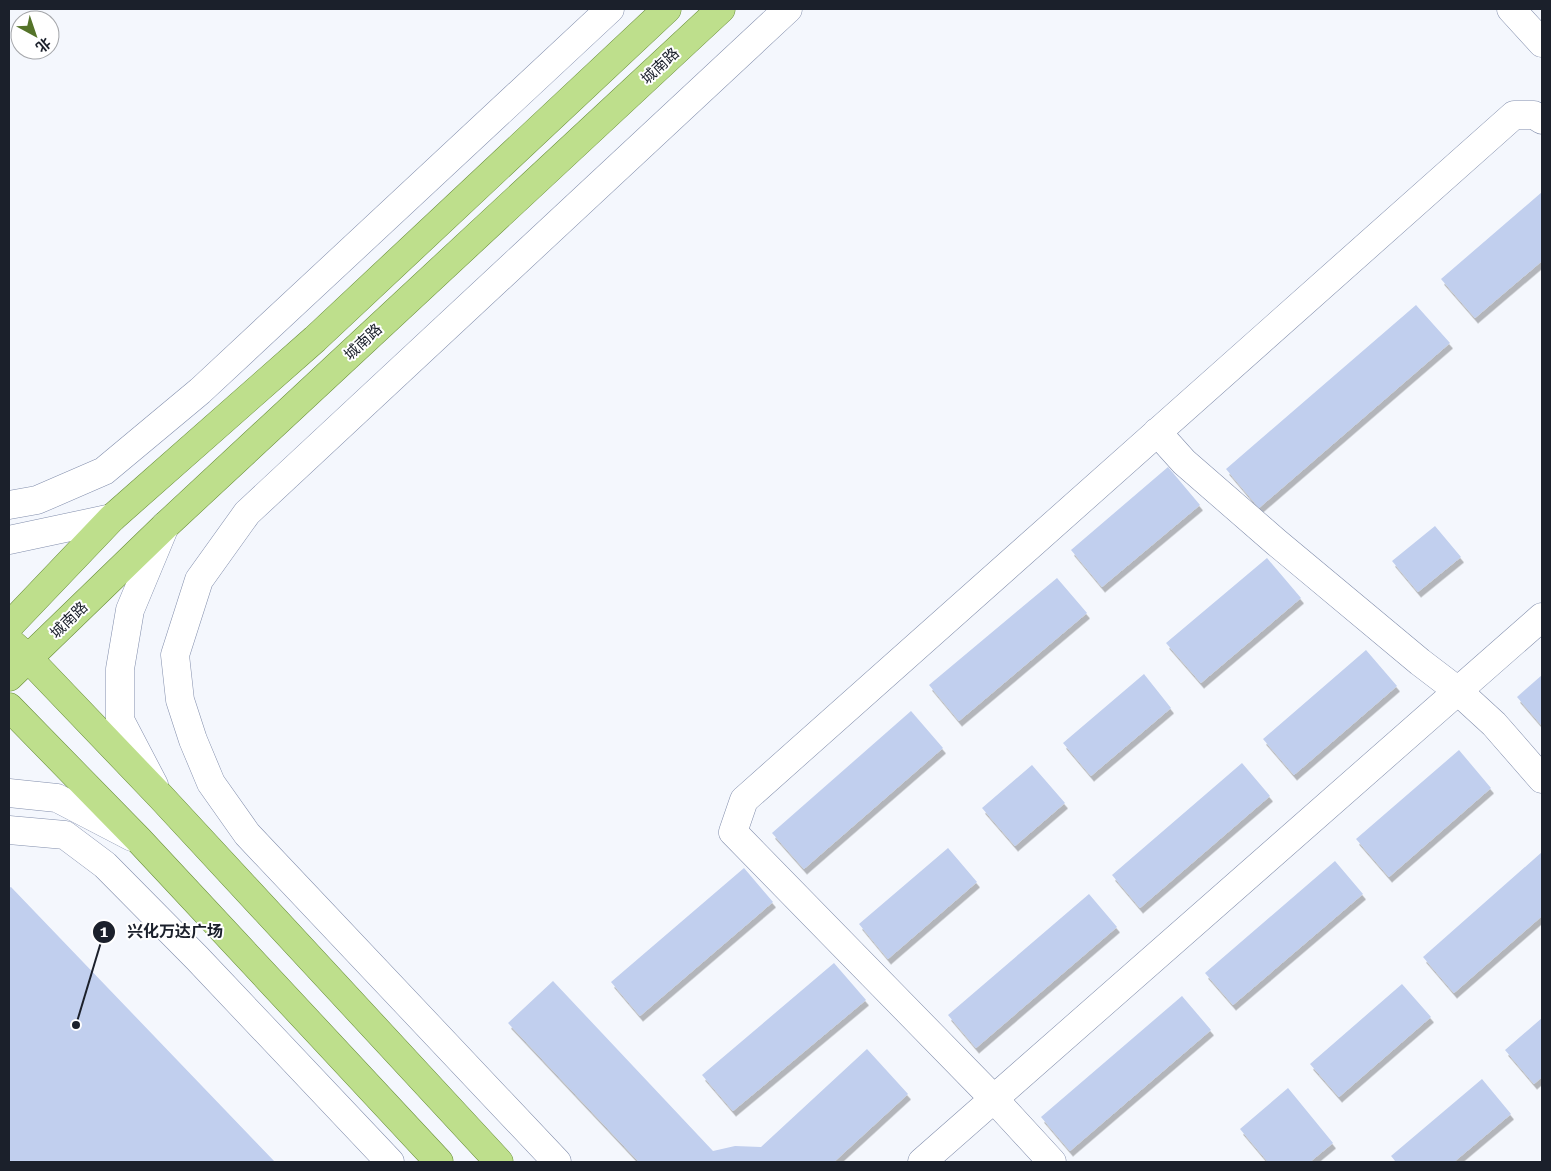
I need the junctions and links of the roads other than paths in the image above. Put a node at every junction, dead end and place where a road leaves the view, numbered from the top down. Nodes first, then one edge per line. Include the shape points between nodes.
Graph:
1 (610, 9) edge
2 (667, 9) edge
3 (720, 9) edge
4 (788, 9) edge
5 (1511, 9) edge
6 (1542, 44) edge
7 (1542, 120) edge
8 (1157, 432) junction
9 (9, 504) edge
10 (112, 518) junction
11 (165, 526) junction
12 (9, 540) edge
13 (1542, 617) edge
14 (9, 626) edge
15 (9, 641) edge
16 (29, 659) junction
17 (9, 677) edge
18 (1458, 691) junction
19 (9, 707) edge
20 (1542, 779) edge
21 (9, 793) edge
22 (161, 797) junction
23 (9, 830) edge
24 (139, 840) junction
25 (994, 1099) junction
26 (390, 1162) edge
27 (439, 1162) edge
28 (498, 1162) edge
29 (557, 1162) edge
30 (922, 1162) edge
31 (1052, 1162) edge

1 - 9 street via 200,391 104,471 37,500
2 - 10 main road via 315,338
3 - 11 main road, 城南路
4 - 29 street via 247,513 199,580 174,655 180,700 193,740 211,783 247,834
5 - 6 street
7 - 8 street via 1534,115 1514,115
8 - 18 street via 1184,462 1276,542
8 - 25 street via 744,800 733,832
10 - 12 street
10 - 14 main road
11 - 16 main road, 城南路
11 - 22 street via 130,610 120,670 120,720
13 - 18 street
15 - 16 main road
16 - 17 main road, 城南路
16 - 22 main road
18 - 20 street via 1494,724
18 - 25 street
19 - 24 main road
21 - 24 street via 57,798
22 - 28 main road
23 - 26 street via 65,835 104,865
24 - 27 main road
25 - 30 street
25 - 31 street

